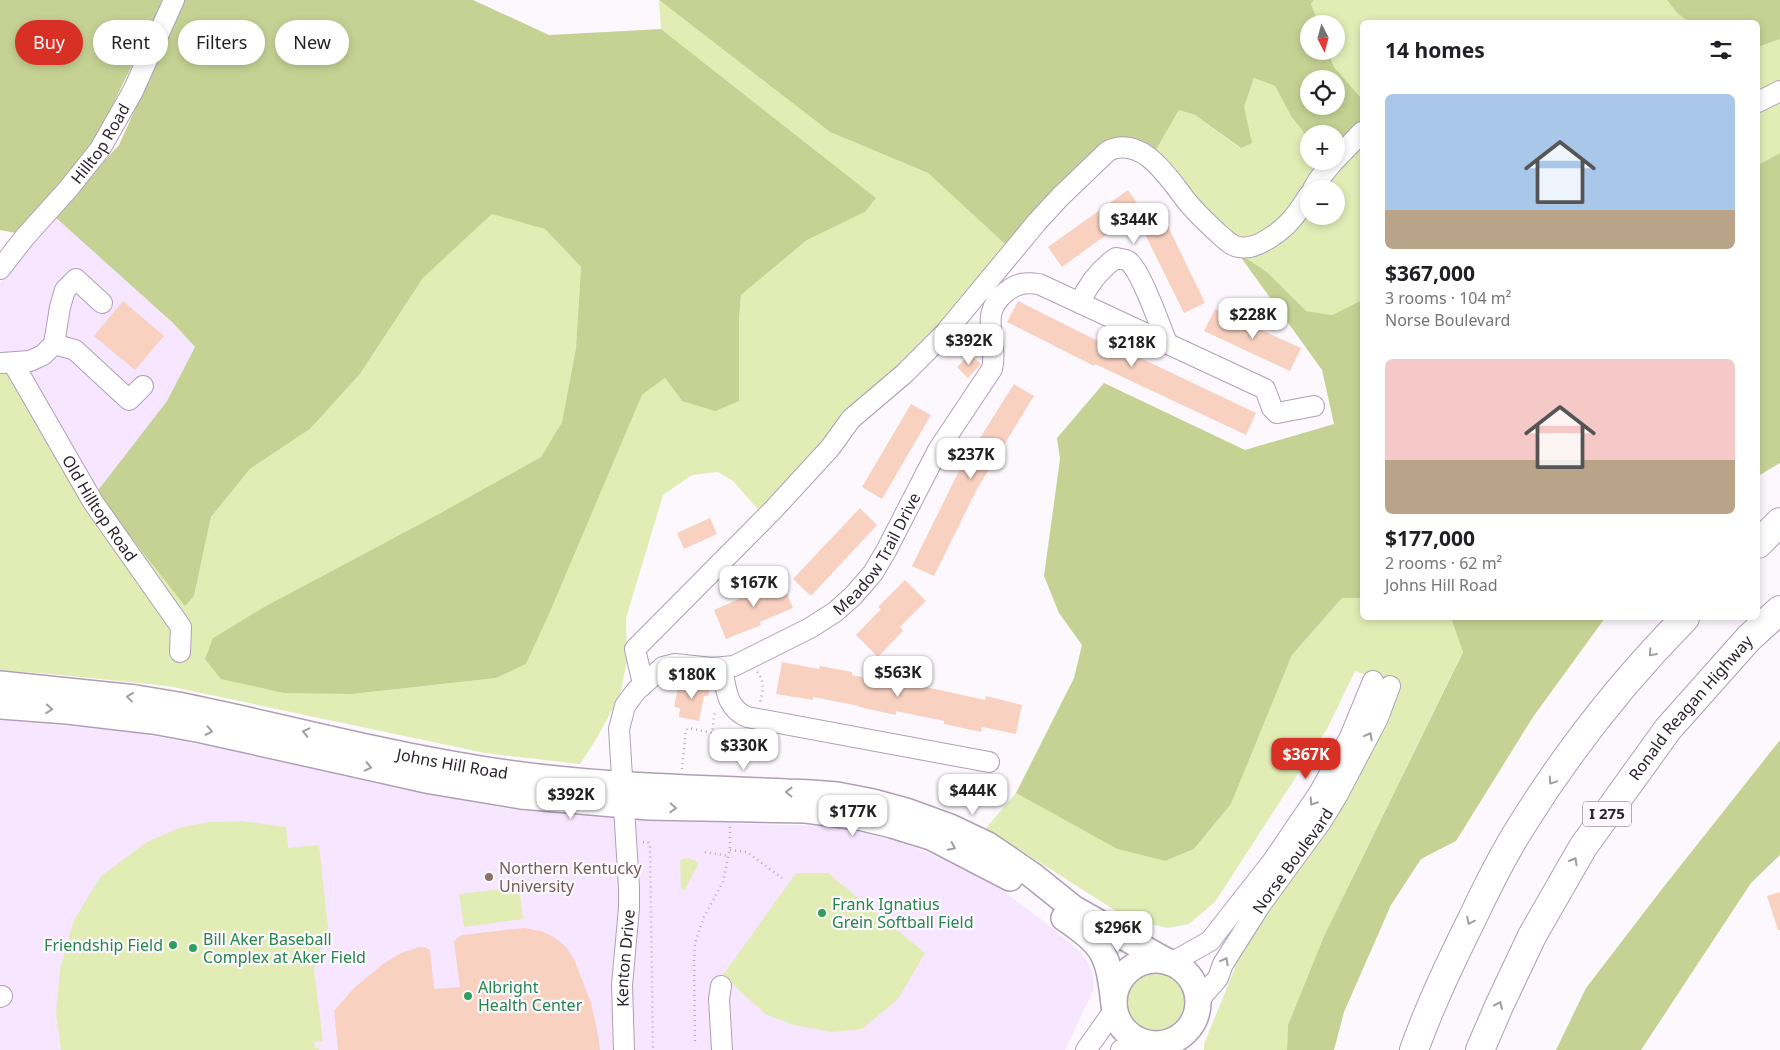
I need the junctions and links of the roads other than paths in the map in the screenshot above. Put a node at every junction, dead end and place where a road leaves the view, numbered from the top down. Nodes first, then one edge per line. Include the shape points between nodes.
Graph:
1 (174, 0) edge
2 (1780, 91) edge
3 (1760, 101) edge
4 (1360, 134) edge
5 (1345, 150) edge
6 (1327, 170) edge
7 (1320, 180) edge
8 (1300, 209) edge
9 (0, 269) edge
10 (102, 303) dead end
11 (1080, 303) junction
12 (1167, 343) junction
13 (54, 344) junction
14 (6, 363) edge
15 (143, 386) dead end
16 (1314, 406) dead end
17 (1780, 522) edge
18 (1760, 542) edge
19 (1780, 610) edge
20 (1683, 620) edge
21 (180, 652) dead end
22 (722, 668) junction
23 (0, 684) edge
24 (643, 684) junction
25 (0, 706) edge
26 (989, 762) dead end
27 (623, 795) junction
28 (1170, 962) junction
29 (721, 986) dead end
30 (1114, 1006) junction
31 (1196, 1010) junction
32 (1138, 1045) edge
33 (624, 1050) edge
34 (722, 1050) edge
35 (1086, 1050) edge
36 (1188, 1050) edge
37 (1414, 1050) edge
38 (1480, 1050) edge

1 - 9 street, Hilltop Road via 133,91 100,149
2 - 3 street
4 - 5 street
6 - 7 street
8 - 24 street via 1281,232 1260,244 1241,248 1232,245 1210,226 1146,156 1132,148 1108,151 1037,222 945,333 895,383 851,418 830,448 774,508 635,649
10 - 13 street via 76,279 65,290
11 - 12 street, Meadow Trail Drive
11 - 12 street via 1090,283 1107,265 1116,258 1127,260 1142,283
11 - 22 street, Meadow Trail Drive via 1029,282 1013,287 1001,296 990,324 994,354 992,369 938,450 873,573 835,612 810,628 734,666
12 - 16 street, Meadow Trail Drive via 1265,389 1277,413
13 - 14 street via 43,356
13 - 15 street via 75,350 129,400
14 - 21 street, Old Hilltop Road via 93,502 181,627
17 - 18 highway
38 -> 19 highway, Ronald Reagan Highway / I 275 via 1532,936 1583,847 1668,729 1749,638
20 -> 37 highway via 1611,701 1522,825 1457,949
22 - 24 street, Meadow Trail Drive via 674,664 664,667
22 - 26 street via 730,703 740,714
27 -> 23 main road, Johns Hill Road via 441,762 178,704
24 - 27 street, Meadow Trail Drive via 625,706 619,729
25 -> 27 main road, Johns Hill Road via 153,721 431,781 521,796
28 -> 27 main road, Johns Hill Road via 1073,908 988,845 906,811 846,797 811,793
27 -> 30 main road, Johns Hill Road via 681,808 830,813 892,825 931,837 1008,876 1087,934 1107,960
27 - 33 street, Kenton Drive via 629,908 622,985
28 - 30 main road via 1148,961 1130,968 1115,990
28 - 31 main road via 1189,976 1196,988
31 -> 28 street, Norse Boulevard via 1260,904 1337,796 1378,718 1382,684 1319,793 1272,862 1210,941
29 - 34 street
30 - 32 main road via 1122,1027
30 - 35 street
31 - 32 main road via 1186,1030 1177,1038
31 - 36 main road

